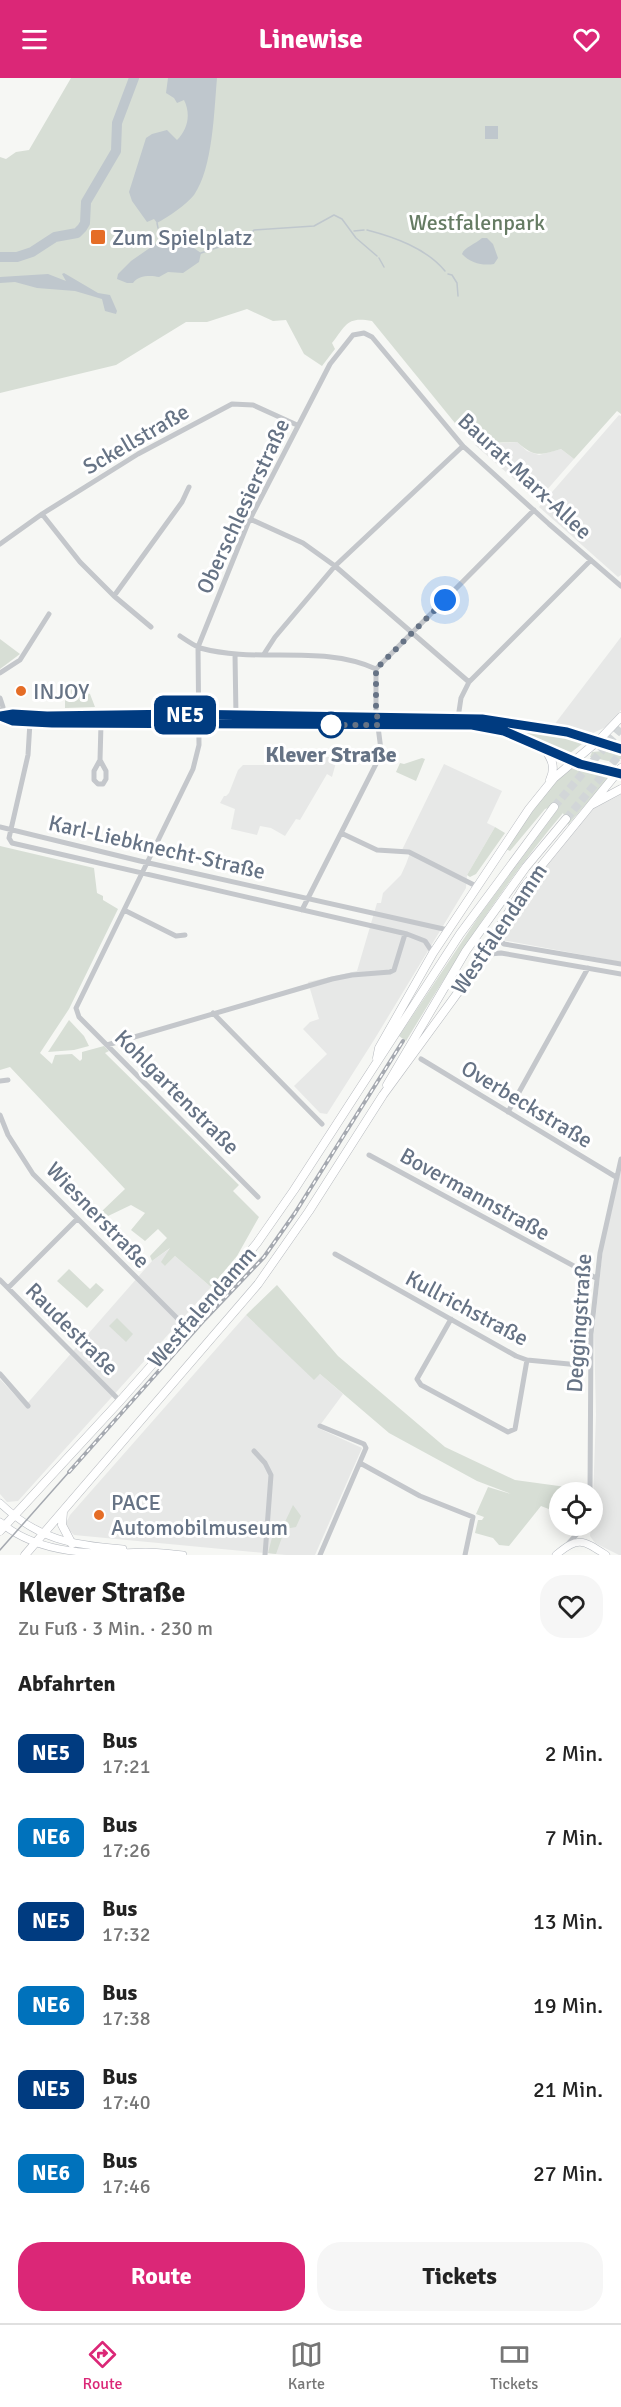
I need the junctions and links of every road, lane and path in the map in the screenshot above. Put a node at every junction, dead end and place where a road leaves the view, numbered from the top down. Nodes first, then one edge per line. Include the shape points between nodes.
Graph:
1 (364, 333) joint
2 (297, 425) junction
3 (464, 446) junction
4 (189, 487) dead end
5 (534, 510) junction
6 (42, 514) junction
7 (250, 519) junction
8 (0, 544) edge
9 (591, 560) junction
10 (335, 566) junction
11 (621, 586) edge
12 (114, 596) junction
13 (50, 614) dead end
14 (151, 627) dead end
15 (413, 633) junction
16 (180, 636) dead end
17 (198, 647) junction
18 (235, 654) junction
19 (264, 654) junction
20 (376, 669) junction
21 (0, 673) edge
22 (469, 682) junction
23 (0, 698) edge
24 (197, 715) junction
25 (0, 716) edge
26 (236, 717) junction
27 (621, 717) edge
28 (458, 718) junction
29 (379, 721) junction
30 (30, 722) junction
31 (101, 724) junction
32 (198, 725) junction
33 (599, 740) junction
34 (544, 748) junction
35 (621, 749) edge
36 (100, 760) dead end
37 (573, 761) junction
38 (620, 772) edge
39 (547, 786) junction
40 (621, 789) edge
41 (554, 807) tunnel mouth
42 (585, 811) junction
43 (566, 819) tunnel mouth
44 (0, 827) edge
45 (10, 831) junction
46 (340, 833) junction
47 (148, 862) junction
48 (142, 874) junction
49 (478, 887) junction
50 (306, 899) junction
51 (124, 910) junction
52 (302, 910) junction
53 (410, 922) junction
54 (448, 930) junction
55 (496, 931) junction
56 (406, 934) junction
57 (185, 935) dead end
58 (433, 953) junction
59 (479, 961) junction
60 (621, 964) edge
61 (588, 968) junction
62 (621, 974) edge
63 (76, 1008) joint
64 (213, 1013) junction
65 (107, 1045) junction
66 (421, 1059) dead end
67 (376, 1062) junction
68 (8, 1080) dead end
69 (0, 1081) edge
70 (383, 1095) junction
71 (508, 1112) junction
72 (0, 1115) edge
73 (321, 1124) dead end
74 (369, 1155) dead end
75 (621, 1159) edge
76 (616, 1177) junction
77 (258, 1197) dead end
78 (77, 1218) junction
79 (335, 1254) dead end
80 (597, 1278) junction
81 (0, 1280) edge
82 (8, 1288) junction
83 (451, 1319) junction
84 (186, 1327) junction
85 (527, 1360) junction
86 (590, 1366) junction
87 (0, 1374) edge
88 (120, 1401) junction
89 (28, 1406) dead end
90 (320, 1426) dead end
91 (254, 1450) dead end
92 (360, 1463) junction
93 (590, 1482) edge
94 (0, 1503) edge
95 (63, 1512) junction
96 (14, 1515) junction
97 (1, 1526) edge
98 (44, 1535) junction
99 (575, 1536) edge
100 (72, 1544) junction
101 (35, 1545) junction
102 (567, 1545) junction
103 (146, 1552) junction
104 (25, 1555) edge
105 (183, 1555) edge
106 (265, 1555) edge
107 (320, 1555) edge
108 (465, 1555) edge
109 (556, 1555) edge
110 (606, 1555) edge

1 - 2 street, Oberschlesierstraße via 353,335 341,348
1 - 3 street, Baurat-Marx-Allee via 372,337
2 - 6 street, Sckellstraße via 253,405 232,404 138,454
2 - 7 street, Oberschlesierstraße
3 - 5 street, Baurat-Marx-Allee
3 - 10 street
4 - 12 street
5 - 9 street, Baurat-Marx-Allee
5 - 15 street
6 - 8 street, Sckellstraße
6 - 12 street via 65,546
7 - 10 street via 303,543
7 - 17 street, Oberschlesierstraße
9 - 11 street, Baurat-Marx-Allee
9 - 22 street
10 - 15 street
10 - 19 street
12 - 14 street
13 - 21 street via 20,660
15 - 20 street
15 - 22 street
16 - 17 street
17 - 18 street
17 - 24 street, Oberschlesierstraße
18 - 19 street
18 - 26 street
19 - 20 street via 358,661
20 - 29 street
22 - 28 street
23 - 25 street
24 - 25 main road
24 - 26 main road
24 - 32 street, Oberschlesierstraße
25 - 30 main road
26 - 29 main road
27 - 33 main road, Westfalendamm
28 - 29 main road
28 - 33 main road via 544,727
29 - 32 main road
29 - 34 main road via 481,726
29 - 46 street via 379,758
30 - 31 main road
30 - 45 street via 28,755
31 - 32 main road
31 - 36 street
32 - 47 street, Oberschlesierstraße via 199,744 193,769
33 - 35 main road
33 - 37 main road, Westfalendamm
34 - 37 main road
34 - 39 main road via 554,769
37 - 38 main road
37 - 39 main road, Westfalendamm
38 - 42 main road, Westfalendamm
39 - 49 main road, Westfalendamm
40 - 42 main road
41 - 67 main road, Westfalendamm via 460,934
42 - 55 main road, Westfalendamm via 524,887
43 - 70 main road, Westfalendamm via 466,951 395,1068
44 - 45 street, Karl-Liebknecht-Straße
45 - 47 street, Karl-Liebknecht-Straße
45 - 48 street, Karl-Liebknecht-Straße via 10,842
46 - 49 street via 377,850 409,852
46 - 50 street
47 - 48 street, Oberschlesierstraße
47 - 50 street, Karl-Liebknecht-Straße
48 - 51 street, Oberschlesierstraße
48 - 52 street, Karl-Liebknecht-Straße
49 - 54 main road, Westfalendamm
50 - 52 street
50 - 53 street, Karl-Liebknecht-Straße
51 - 57 street via 176,936
51 - 63 street, Oberschlesierstraße
52 - 56 street, Karl-Liebknecht-Straße
53 - 54 street, Karl-Liebknecht-Straße
53 - 56 street
54 - 58 main road, Westfalendamm
55 - 59 main road, Westfalendamm
55 - 60 street via 504,944
56 - 58 street, Karl-Liebknecht-Straße via 425,941
56 - 64 street via 390,972 352,975
58 - 67 main road, Westfalendamm via 379,1048
59 - 61 street via 501,953
59 - 70 main road, Westfalendamm
61 - 62 street
61 - 71 street
63 - 65 street, Kohlgartenstraße via 79,1017
64 - 65 street
64 - 73 street
65 - 77 street, Kohlgartenstraße
66 - 71 street, Overbeckstraße
67 - 84 main road, Westfalendamm via 294,1190 241,1263
68 - 69 street
70 - 95 main road, Westfalendamm via 258,1284
71 - 76 street, Overbeckstraße
72 - 78 street, Wiesnerstraße via 8,1136 33,1174
74 - 80 street, Bovermannstraße
75 - 76 street, Deggingstraße
76 - 80 street, Deggingstraße
78 - 82 street
78 - 84 street, Wiesnerstraße
79 - 83 street, Kullrichstraße
80 - 86 street, Deggingstraße
81 - 82 street, Raudestraße
82 - 88 street, Raudestraße
83 - 85 street, Kullrichstraße
83 - 85 street via 417,1378 421,1384 508,1432 514,1429
84 - 88 main road, Westfalendamm
85 - 86 street, Kullrichstraße
86 - 93 street, Deggingstraße
87 - 89 street
88 - 96 main road, Westfalendamm
90 - 92 street via 364,1444
91 - 106 street via 271,1475
92 - 107 street
92 - 108 street via 420,1496 473,1517
94 - 96 main road
95 - 98 main road, Westfalendamm
95 - 100 main road via 62,1525
96 - 97 main road, Westfalendamm
96 - 98 main road
97 - 101 main road
98 - 100 main road
98 - 101 main road, Westfalendamm
99 - 102 street
100 - 103 main road
101 - 103 main road via 81,1554
101 - 104 main road, Westfalendamm
102 - 109 main road
102 - 110 main road via 582,1542
103 - 105 main road

